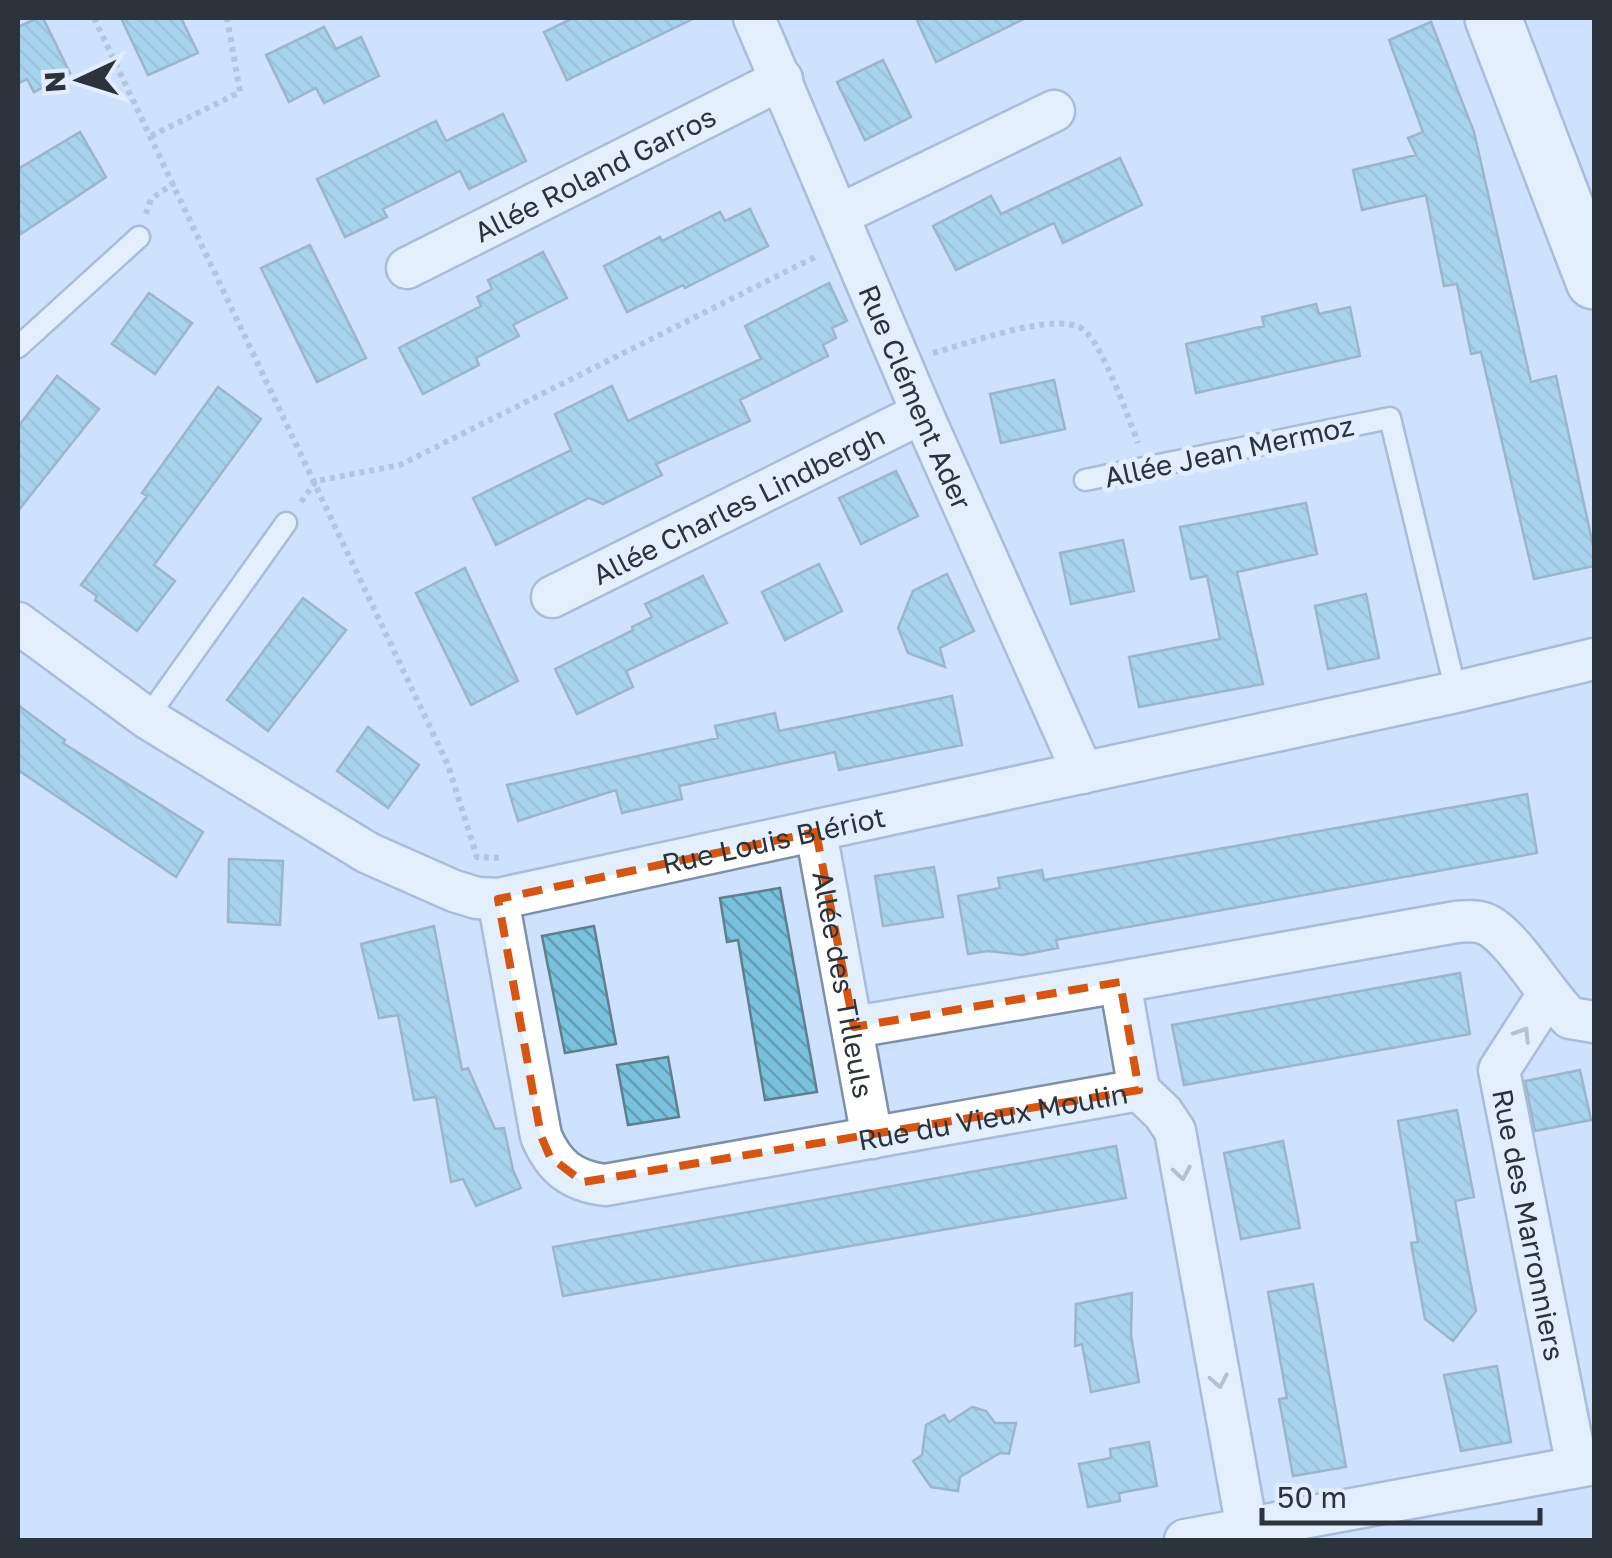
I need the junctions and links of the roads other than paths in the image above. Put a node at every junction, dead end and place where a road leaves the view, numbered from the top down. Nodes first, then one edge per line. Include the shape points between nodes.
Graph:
1 (754, 18) edge
2 (1493, 18) edge
3 (782, 78) junction
4 (1054, 111) dead end
5 (844, 228) junction
6 (140, 236) road end
7 (407, 268) dead end
8 (1594, 281) edge
9 (18, 346) edge
10 (922, 413) junction
11 (1085, 480) dead end
12 (286, 523) dead end
13 (552, 596) dead end
14 (18, 622) edge
15 (1594, 659) edge
16 (1456, 692) junction
17 (146, 718) junction
18 (1083, 773) junction
19 (816, 832) junction
20 (498, 899) junction
21 (1120, 982) junction
22 (1548, 994) junction
23 (1594, 1022) edge
24 (854, 1027) junction
25 (1139, 1090) junction
26 (872, 1138) junction
27 (1586, 1466) edge
28 (1247, 1530) junction
29 (1185, 1540) edge

1 - 3 street, Rue Clément Ader
2 - 8 main road
3 - 5 street, Rue Clément Ader
3 - 7 street, Allée Roland Garros
4 - 5 street
5 - 10 street, Rue Clément Ader
6 - 9 lane
10 - 13 street, Allée Charles Lindbergh
10 - 18 street, Rue Clément Ader
11 - 16 lane, Allée Jean Mermoz via 1390,418
12 - 17 lane
14 - 17 street, Rue Louis Blériot
15 - 16 street, Rue Louis Blériot
16 - 18 street, Rue Louis Blériot
17 - 20 street, Rue Louis Blériot via 368,853 454,891
18 - 19 street, Rue Louis Blériot
19 - 20 street, Rue Louis Blériot
19 - 24 street, Allée des Tilleuls
20 - 26 street, Rue du Vieux Moulin via 542,1136 550,1157 568,1174 605,1185
21 - 22 street via 1469,920 1502,937
21 - 24 street
21 - 25 street, Rue du Vieux Moulin
22 - 23 street via 1570,1018
27 -> 22 street, Rue des Marronniers via 1500,1070
24 - 26 street, Allée des Tilleuls
25 - 26 street, Rue du Vieux Moulin
25 -> 28 street via 1174,1131
27 - 28 street
28 - 29 street

